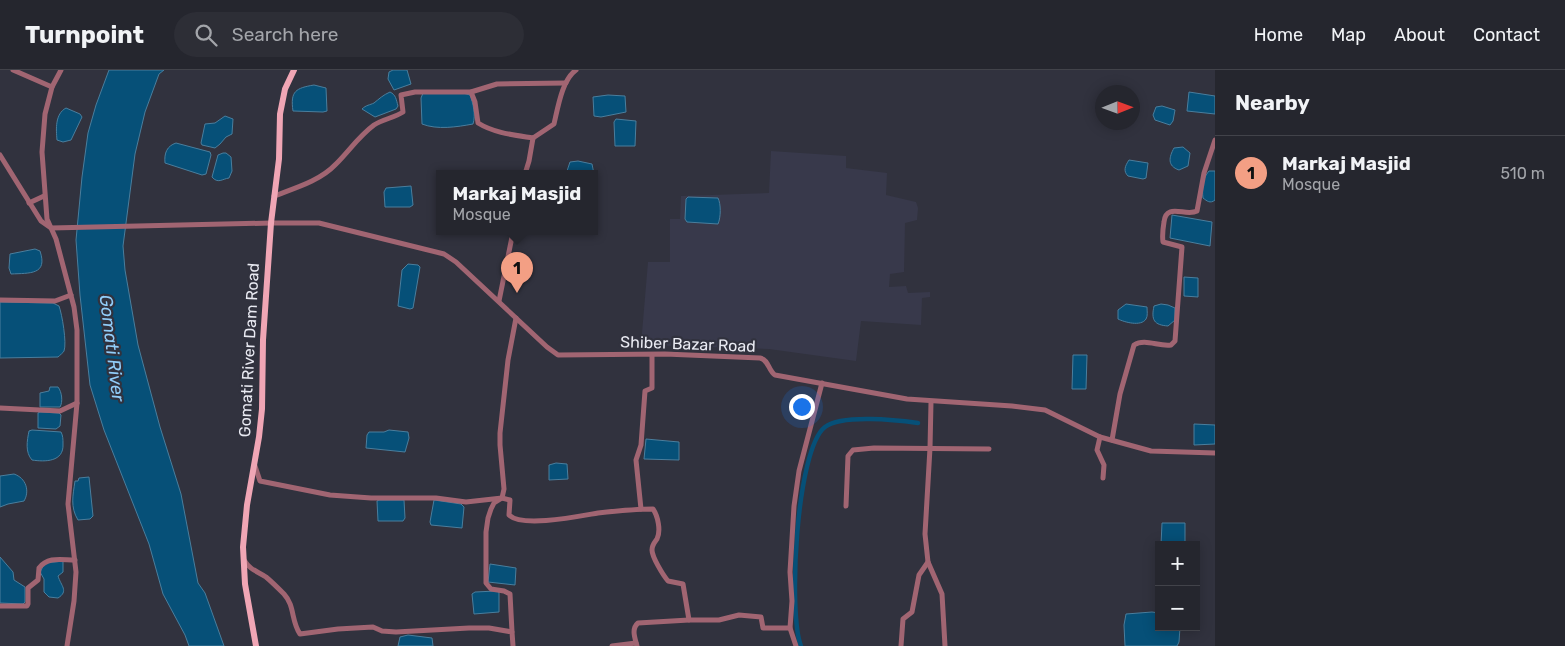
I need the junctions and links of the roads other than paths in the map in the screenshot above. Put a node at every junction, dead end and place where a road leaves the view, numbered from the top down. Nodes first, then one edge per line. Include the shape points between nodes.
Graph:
1 (13, 70) edge
2 (61, 70) edge
3 (294, 70) edge
4 (576, 70) edge
5 (566, 83) junction
6 (52, 87) junction
7 (471, 92) junction
8 (533, 138) junction
9 (1215, 140) edge
10 (0, 155) edge
11 (526, 170) edge
12 (44, 196) junction
13 (274, 196) junction
14 (29, 203) junction
15 (271, 223) junction
16 (51, 228) junction
17 (512, 235) edge
18 (71, 295) junction
19 (0, 300) edge
20 (499, 301) junction
21 (516, 318) junction
22 (652, 354) junction
23 (822, 383) junction
24 (931, 402) junction
25 (77, 403) junction
26 (0, 408) edge
27 (1100, 437) junction
28 (1112, 440) junction
29 (930, 448) junction
30 (990, 449) dead end
31 (1215, 453) edge
32 (254, 463) junction
33 (1103, 478) dead end
34 (502, 498) junction
35 (846, 506) dead end
36 (641, 509) junction
37 (243, 557) junction
38 (75, 560) junction
39 (928, 562) junction
40 (0, 606) edge
41 (689, 620) junction
42 (790, 628) junction
43 (512, 632) junction
44 (637, 644) edge
45 (67, 646) edge
46 (256, 646) edge
47 (513, 646) edge
48 (612, 646) edge
49 (796, 646) edge
50 (902, 646) edge
51 (945, 646) edge

1 - 6 street
2 - 6 street
3 - 13 main road, Gomati River Dam Road via 285,89 280,114
4 - 5 street
5 - 7 street via 497,84
5 - 8 street via 554,124
6 - 12 street via 43,133
7 - 8 street via 478,123 500,132
7 - 13 street via 401,95 403,112 367,131 325,173
8 - 11 street
9 - 28 street via 1196,212 1172,211 1164,216 1163,242 1182,247 1175,341 1171,346 1141,342 1134,345 1120,394
10 - 14 street
12 - 14 street
12 - 16 street
13 - 15 main road, Gomati River Dam Road
14 - 16 street via 41,221
15 - 16 street, Shiber Bazar Road
15 - 20 street, Shiber Bazar Road via 325,224 444,254
15 - 32 main road, Gomati River Dam Road via 262,410
16 - 18 street
17 - 20 street
18 - 19 street via 55,301
18 - 25 street via 77,330
20 - 21 street, Shiber Bazar Road
21 - 22 street, Shiber Bazar Road via 558,354
21 - 34 street via 500,433
22 - 23 street, Shiber Bazar Road via 760,358 767,361 775,376
22 - 36 street via 652,388 645,391 641,445 636,460
23 - 24 street, Shiber Bazar Road
23 - 42 street via 799,471 794,506
24 - 27 street, Shiber Bazar Road via 1046,410
24 - 29 street
25 - 26 street via 60,411
25 - 38 street via 68,504
27 - 28 street, Shiber Bazar Road
27 - 33 street via 1097,450 1104,465
28 - 31 street, Shiber Bazar Road via 1151,451
29 - 30 street
29 - 35 street via 874,448 850,452
29 - 39 street via 925,534
32 - 34 street via 260,481 330,495 466,502
32 - 37 main road, Gomati River Dam Road
34 - 36 street via 510,500 510,514 515,519 543,521
34 - 43 street via 494,503 488,518 486,583 491,589 510,594
36 - 41 street via 653,509 655,512 658,538 652,546 652,554 668,581 683,584
37 - 43 street via 253,571 265,576 285,595 300,634 372,627 396,632 469,628
37 - 46 main road, Gomati River Dam Road
38 - 40 street via 45,562 39,568 38,580 28,588 27,606
38 - 45 street via 74,601
39 - 50 street via 919,575 912,612 903,619
39 - 51 street via 942,594
41 - 42 street via 761,616 763,628
41 - 44 street via 638,623 634,626
42 - 49 street
43 - 47 street
44 - 48 street

